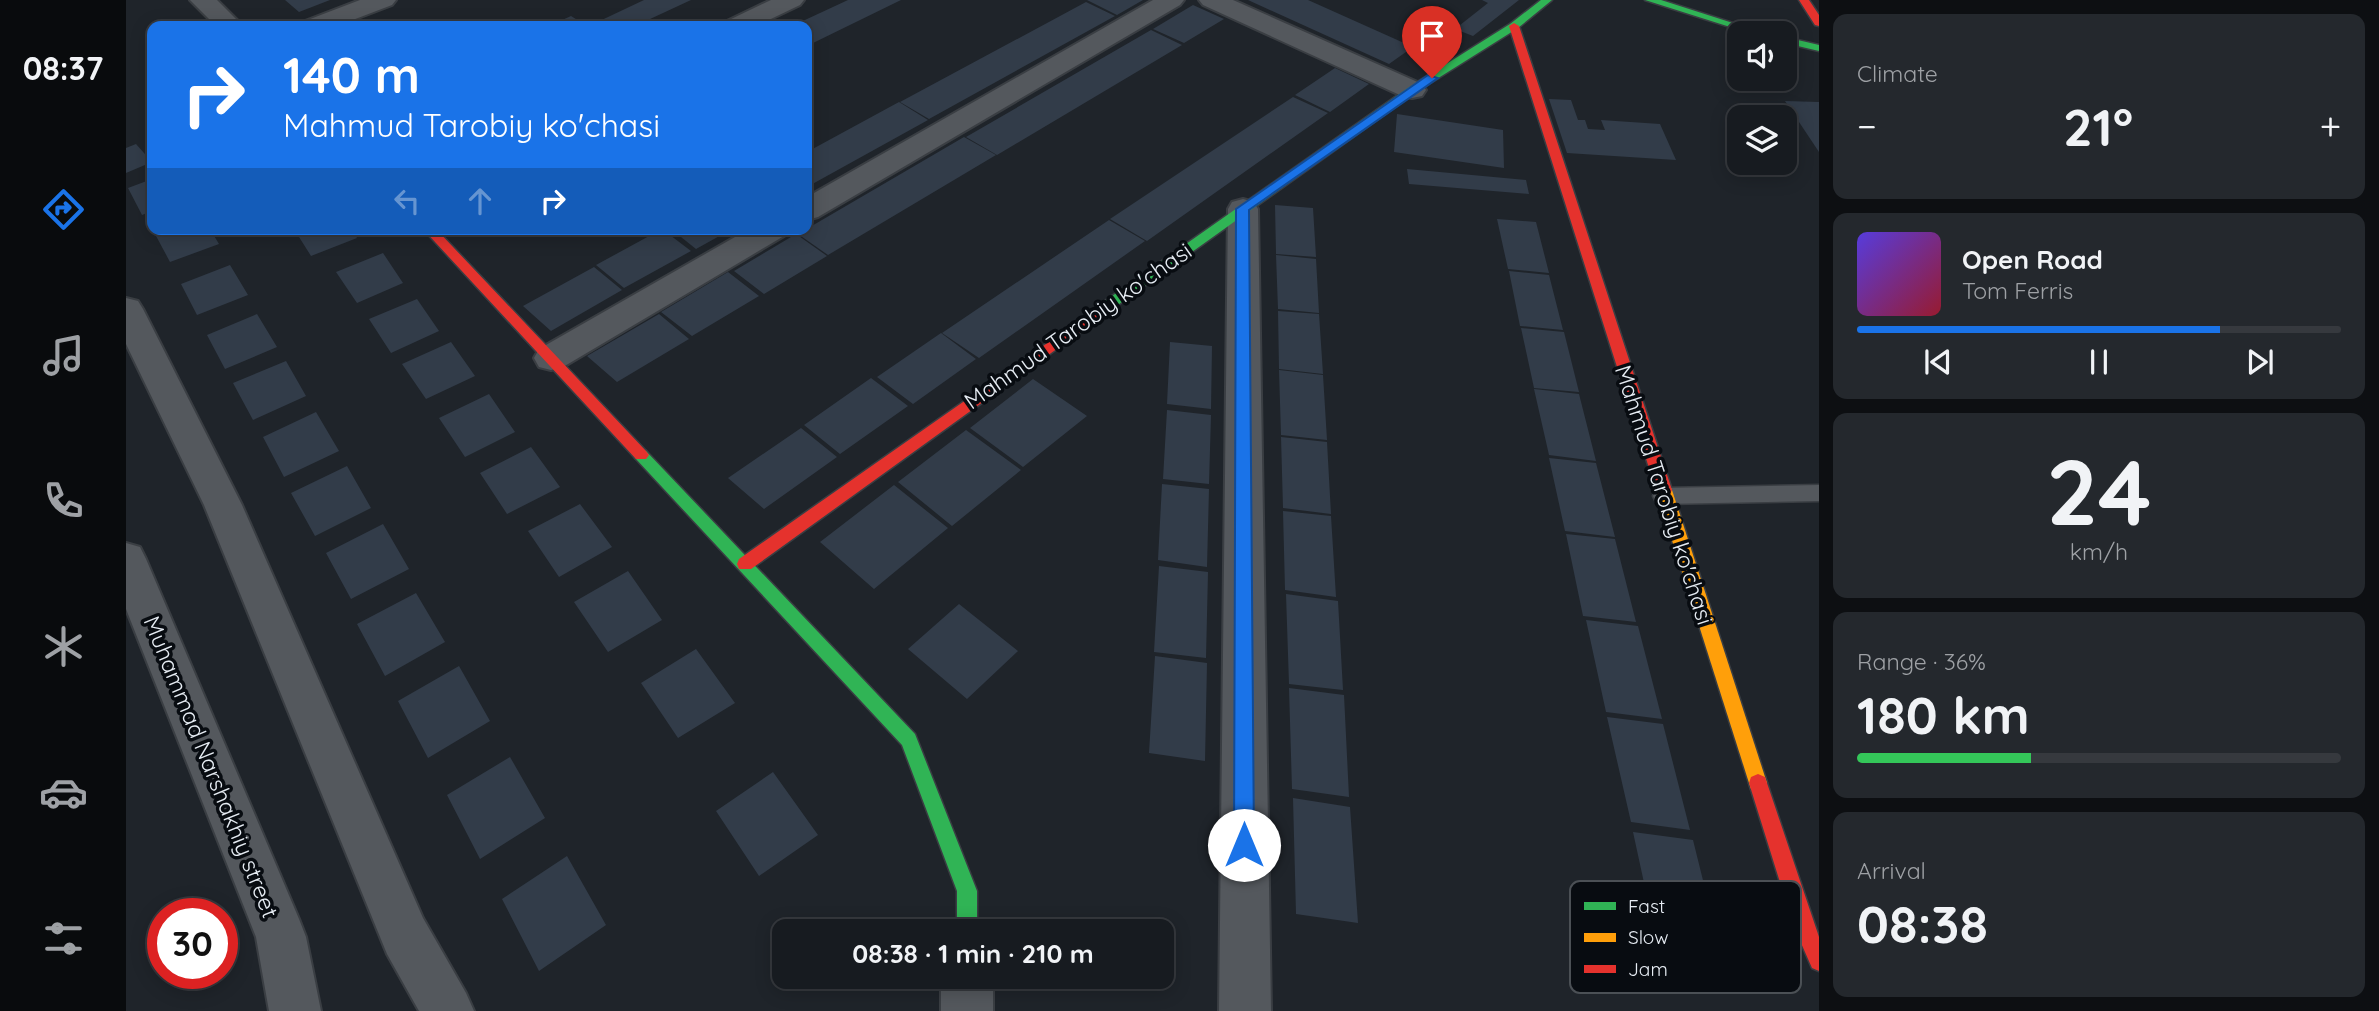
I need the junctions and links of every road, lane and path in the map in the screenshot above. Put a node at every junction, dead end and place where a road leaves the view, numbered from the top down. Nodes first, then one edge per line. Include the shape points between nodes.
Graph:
1 (203, 0) edge
2 (383, 0) edge
3 (791, 0) edge
4 (1171, 0) edge
5 (1212, 0) edge
6 (1547, 0) edge
7 (1650, 0) edge
8 (1804, 0) edge
9 (225, 21) edge
10 (327, 21) edge
11 (747, 21) edge
12 (1727, 23) edge
13 (1819, 23) edge
14 (1514, 26) junction
15 (1797, 43) edge
16 (1819, 48) edge
17 (1412, 90) junction
18 (812, 207) edge
19 (1242, 209) junction
20 (435, 235) edge
21 (763, 235) edge
22 (126, 309) edge
23 (551, 358) junction
24 (1819, 493) edge
25 (1663, 496) junction
26 (126, 559) edge
27 (744, 564) junction
28 (1789, 881) edge
29 (1801, 918) edge
30 (967, 919) edge
31 (1819, 961) edge
32 (967, 989) edge
33 (295, 1011) edge
34 (448, 1011) edge
35 (967, 1011) edge
36 (1245, 1011) edge

1 - 9 street
2 - 10 street
3 - 11 street
4 - 18 street
5 - 17 street
6 - 14 street, Mahmud Tarobiy ko'chasi
7 - 12 street
8 - 13 street
14 - 17 street, Mahmud Tarobiy ko'chasi
14 - 25 street, Mahmud Tarobiy ko'chasi
15 - 16 street
17 - 19 street, Mahmud Tarobiy ko'chasi
19 - 27 street, Mahmud Tarobiy ko'chasi
19 - 36 street
20 - 23 street
21 - 23 street
22 - 34 street via 223,505 405,936
23 - 27 street
24 - 25 lane
25 - 28 street, Mahmud Tarobiy ko'chasi
26 - 33 street, Muhammad Narshakhiy street via 281,937
27 - 30 street via 909,740 967,891
29 - 31 street, Mahmud Tarobiy ko'chasi
32 - 35 street

